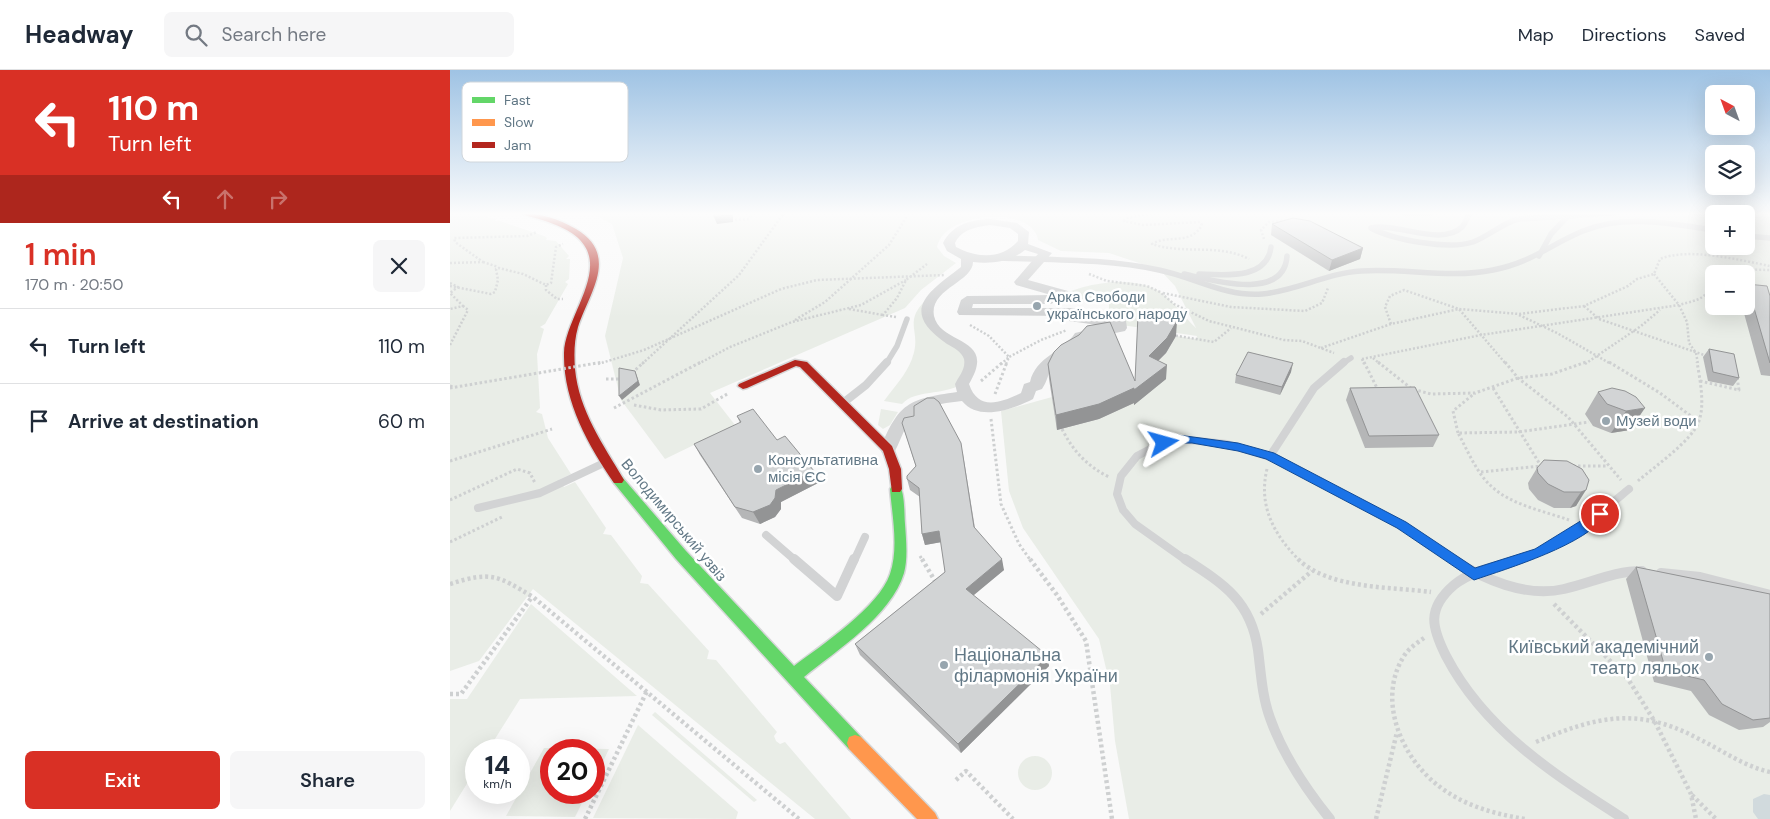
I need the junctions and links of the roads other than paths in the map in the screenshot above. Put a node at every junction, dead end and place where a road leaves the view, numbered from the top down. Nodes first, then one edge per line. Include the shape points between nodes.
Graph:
1 (1271, 247) dead end
2 (592, 248) edge
3 (951, 248) edge
4 (1020, 248) edge
5 (1020, 248) edge
6 (1029, 248) edge
7 (1543, 248) edge
8 (1554, 248) edge
9 (1287, 256) dead end
10 (1539, 256) junction
11 (999, 258) junction
12 (982, 259) junction
13 (1040, 260) junction
14 (1174, 273) junction
15 (907, 318) road end
16 (1351, 358) road end
17 (743, 386) road end
18 (964, 396) junction
19 (843, 403) junction
20 (888, 448) junction
21 (1270, 456) junction
22 (606, 462) junction
23 (1629, 489) road end
24 (478, 508) dead end
25 (766, 535) dead end
26 (865, 537) dead end
27 (1474, 574) junction
28 (1770, 595) edge
29 (792, 677) junction
30 (929, 819) edge
31 (1330, 819) edge
32 (1624, 819) edge

1 - 14 lane via 1269,260 1258,270 1235,276
2 - 22 main road, Володимирський узвіз via 596,256 592,283 573,325 569,346 570,372 581,415
3 - 12 street via 957,254
4 - 11 street
5 - 11 street
6 - 13 street via 1046,253
7 - 10 lane
8 - 10 lane
9 - 14 lane via 1282,272 1254,286 1223,284
10 - 14 lane via 1515,266 1482,273 1349,272 1291,289 1251,294 1219,290
11 - 12 street
12 - 18 street via 967,258 967,268 943,286 930,302 928,312 935,328 969,354 973,361 973,370 962,384
13 - 14 lane
13 - 18 street via 1020,282 1063,294 1051,300 967,300 964,312 1072,312 1074,318 1121,324 1120,328 1083,334 1077,343 1045,366 1038,376 1037,386 1029,387 1028,396 1014,403 990,408 970,404
15 - 19 lane via 896,351 885,366 873,381
16 - 21 lane via 1335,367 1307,396
17 - 19 main road via 801,363
18 - 20 street via 911,407 899,421
19 - 20 main road
20 - 29 main road via 895,469 899,538 897,573 889,591 871,612
21 - 27 lane via 1402,525
21 - 31 lane via 1238,447 1178,439 1152,446 1136,456 1118,482 1117,495 1127,515 1141,531 1224,584 1242,602 1253,621 1265,701 1280,745 1305,788
22 - 24 lane via 540,493
22 - 29 main road, Володимирський узвіз via 672,545
23 - 27 lane via 1585,526 1539,553
25 - 26 lane via 837,596
27 - 28 lane via 1498,583 1544,592 1563,590 1627,570 1700,577
27 - 32 lane via 1457,582 1444,594 1435,616 1434,630 1464,689 1488,719 1519,748
29 - 30 main road, Володимирський узвіз

